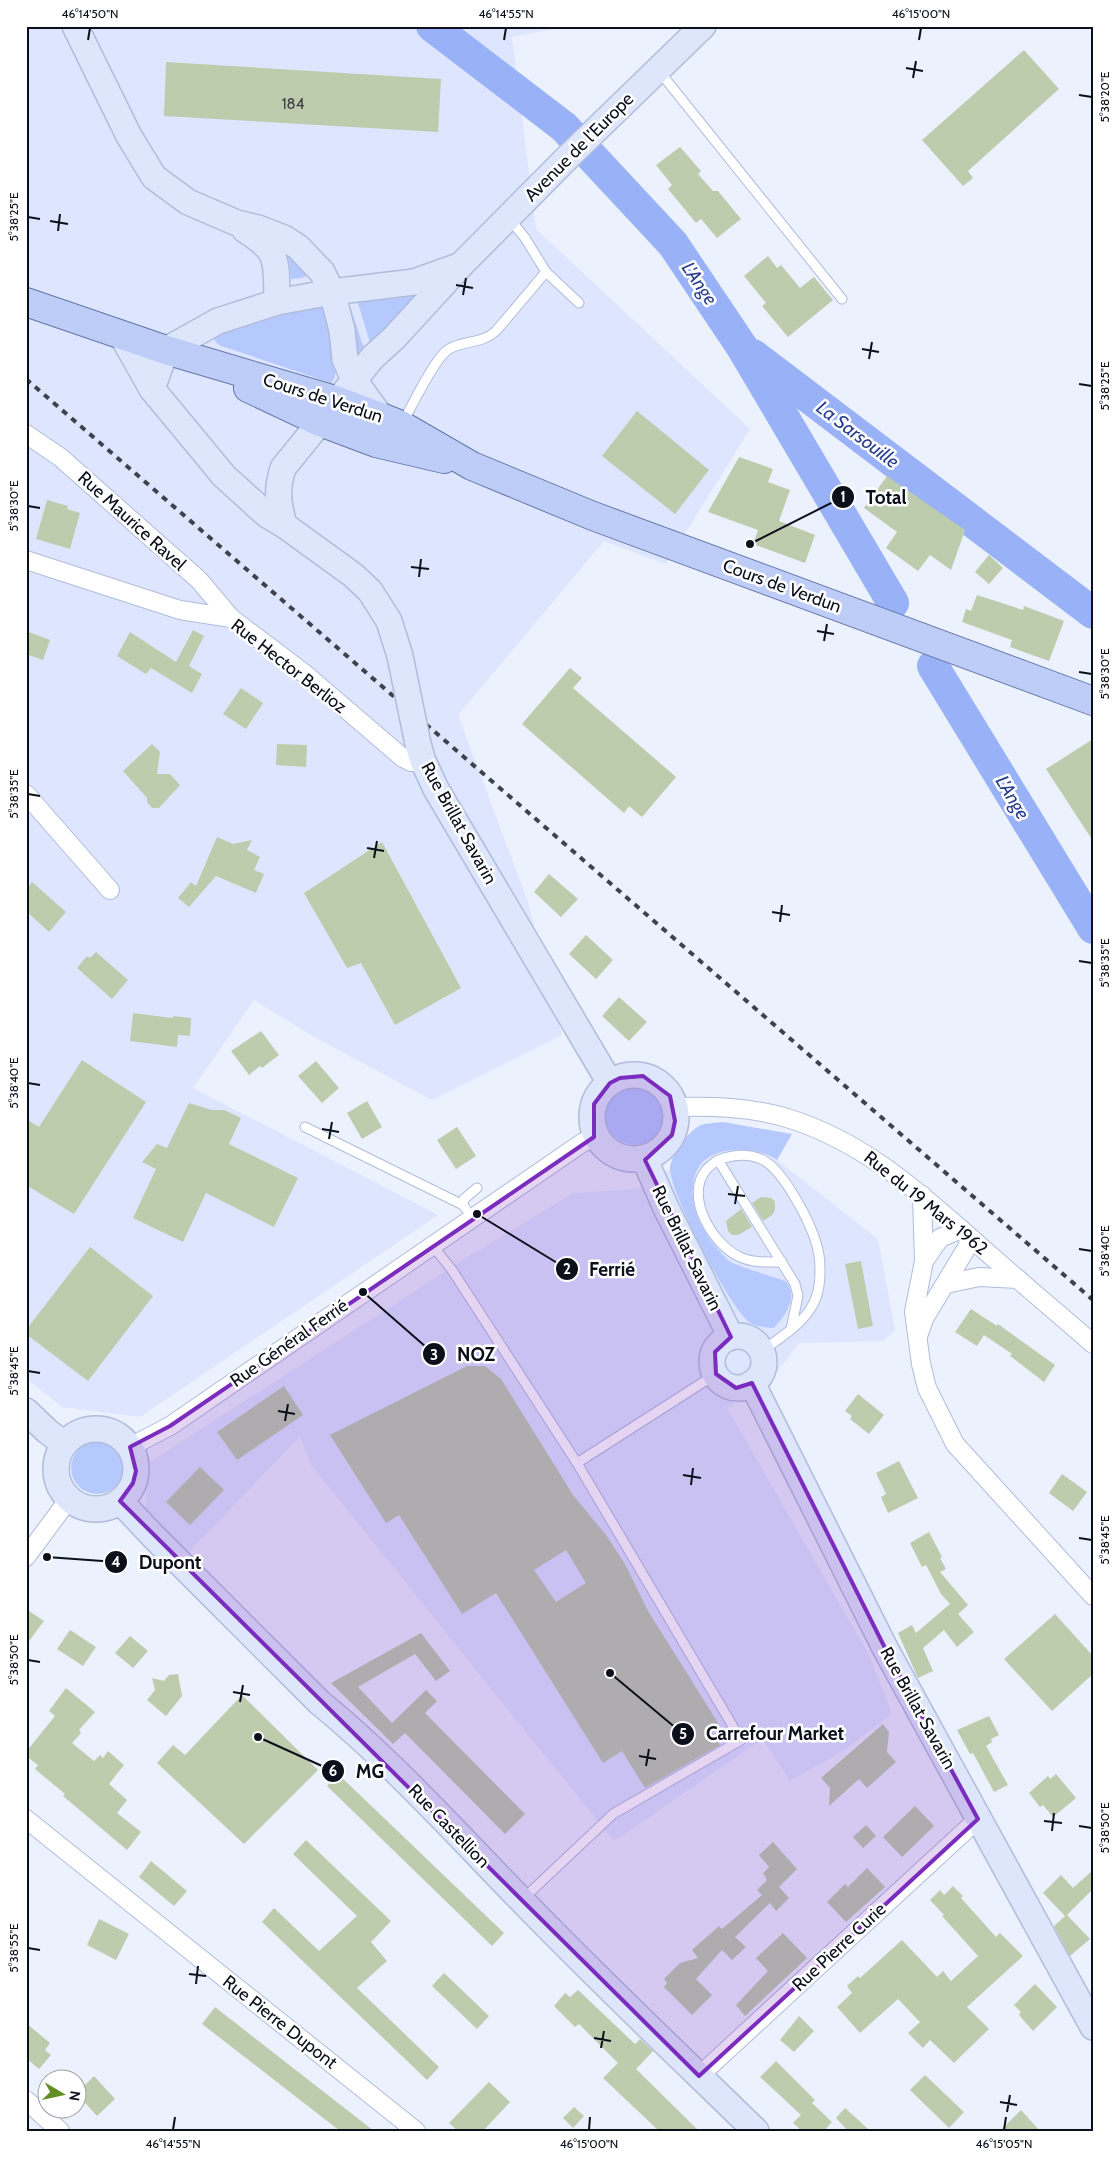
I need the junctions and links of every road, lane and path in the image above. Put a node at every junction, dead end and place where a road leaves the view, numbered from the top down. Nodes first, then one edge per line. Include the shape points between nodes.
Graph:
1 (75, 26) edge
2 (701, 29) edge
3 (658, 70) junction
4 (508, 218) junction
5 (237, 223) junction
6 (461, 265) junction
7 (546, 272) junction
8 (332, 292) junction
9 (842, 299) dead end
10 (26, 302) edge
11 (277, 302) junction
12 (579, 303) dead end
13 (121, 334) junction
14 (166, 350) junction
15 (152, 389) junction
16 (346, 390) junction
17 (391, 421) junction
18 (320, 422) junction
19 (26, 434) edge
20 (472, 466) junction
21 (284, 525) junction
22 (26, 560) edge
23 (231, 618) junction
24 (1093, 702) edge
25 (421, 752) junction
26 (26, 794) edge
27 (110, 890) dead end
28 (610, 1083) junction
29 (674, 1107) junction
30 (305, 1128) dead end
31 (596, 1136) junction
32 (644, 1158) junction
33 (718, 1160) junction
34 (477, 1188) dead end
35 (922, 1195) junction
36 (468, 1211) junction
37 (966, 1234) junction
38 (432, 1245) junction
39 (924, 1261) junction
40 (782, 1262) junction
41 (1018, 1279) junction
42 (946, 1284) junction
43 (791, 1330) junction
44 (731, 1337) junction
45 (917, 1338) junction
46 (1093, 1344) edge
47 (762, 1351) junction
48 (716, 1374) junction
49 (752, 1383) junction
50 (26, 1411) edge
51 (64, 1444) junction
52 (130, 1447) junction
53 (577, 1463) junction
54 (70, 1499) junction
55 (120, 1501) junction
56 (26, 1557) edge
57 (1093, 1596) edge
58 (26, 1819) edge
59 (978, 1819) junction
60 (522, 1900) junction
61 (1093, 2027) edge
62 (699, 2076) junction
63 (26, 2100) edge
64 (60, 2131) edge
65 (416, 2131) edge
66 (756, 2131) edge

1 - 5 main road via 129,136 154,177 188,202
2 - 3 main road, Avenue de l'Europe
3 - 4 main road, Avenue de l'Europe
3 - 9 lane
4 - 6 main road, Avenue de l'Europe
4 - 7 lane
5 - 8 main road via 284,238 298,247 322,272
5 - 11 main road via 271,253
6 - 8 main road, Avenue de l'Europe via 414,282
6 - 16 main road, Avenue de l'Europe
7 - 12 lane
7 - 17 lane via 496,332 488,338 448,350
8 - 11 main road, Avenue de l'Europe
8 - 16 main road via 342,330
10 - 13 main road, Cours de Verdun
11 - 14 main road, Avenue de l'Europe via 218,321
13 - 14 main road, Cours de Verdun
13 - 15 main road, Rue Brillat Savarin
14 - 15 main road
14 - 16 main road, Cours de Verdun
14 - 18 main road, Cours de Verdun
15 - 21 main road, Rue Brillat Savarin via 224,476 267,515
16 - 17 main road, Cours de Verdun
16 - 18 main road, Avenue de l'Europe
17 - 20 main road, Cours de Verdun
18 - 20 main road, Cours de Verdun via 376,443
18 - 21 main road via 283,468 277,487
19 - 23 street, Rue Maurice Ravel via 60,457 199,580
20 - 24 main road, Cours de Verdun via 594,516
21 - 25 main road, Rue Brillat Savarin, bridge via 353,575 370,591 389,621
22 - 23 street, Rue Hector Berlioz via 180,610
23 - 25 street, Rue Hector Berlioz via 305,674 403,758 411,762
25 - 28 main road, Rue Brillat Savarin via 436,789
26 - 27 street
28 - 29 main road via 632,1076 654,1080 670,1096
28 - 31 main road via 594,1104 592,1117
29 - 32 main road via 672,1135 664,1147
29 - 35 street, Rue du 19 Mars 1962 via 724,1106 787,1118 855,1147
30 - 36 lane
31 - 32 main road via 616,1156
31 - 36 street, Rue Général Ferrié
32 - 44 main road, Rue Brillat Savarin
33 - 40 lane
33 - 40 lane via 706,1170 700,1182 699,1196 706,1222 716,1237 740,1257
33 - 43 lane via 742,1155 771,1166 811,1227 818,1247 817,1296 807,1316
34 - 36 lane via 464,1198
35 - 37 street, Rue du 19 Mars 1962
35 - 39 street
36 - 38 street, Rue Général Ferrié
37 - 39 street via 940,1238
37 - 41 street, Rue du 19 Mars 1962
37 - 42 street
38 - 52 street, Rue Général Ferrié via 170,1426
38 - 53 lane via 462,1285
39 - 45 street via 914,1312
40 - 43 lane via 798,1296
41 - 42 street via 979,1277
41 - 46 street, Rue du 19 Mars 1962
42 - 45 street via 925,1317
43 - 47 lane
44 - 47 main road via 745,1337
44 - 48 main road via 715,1352 713,1367
45 - 57 street via 927,1388 955,1444
47 - 49 main road via 764,1365 758,1379
48 - 49 main road via 728,1386 736,1388
48 - 53 lane
49 - 59 main road, Rue Brillat Savarin via 885,1648
50 - 51 main road
51 - 52 main road via 87,1429 100,1429 122,1438
51 - 54 main road via 56,1462 56,1474 59,1486
52 - 55 main road via 135,1458 134,1483
53 - 60 lane via 741,1740 613,1814
54 - 55 main road via 85,1508 97,1509
54 - 56 street
55 - 60 main road, Rue Castellion via 319,1702 348,1725 411,1786
58 - 65 street, Rue Pierre Dupont
59 - 61 main road, Rue Brillat Savarin
59 - 62 street, Rue Pierre Curie
60 - 62 main road, Rue Castellion
62 - 66 main road, Rue Castellion
63 - 64 street

